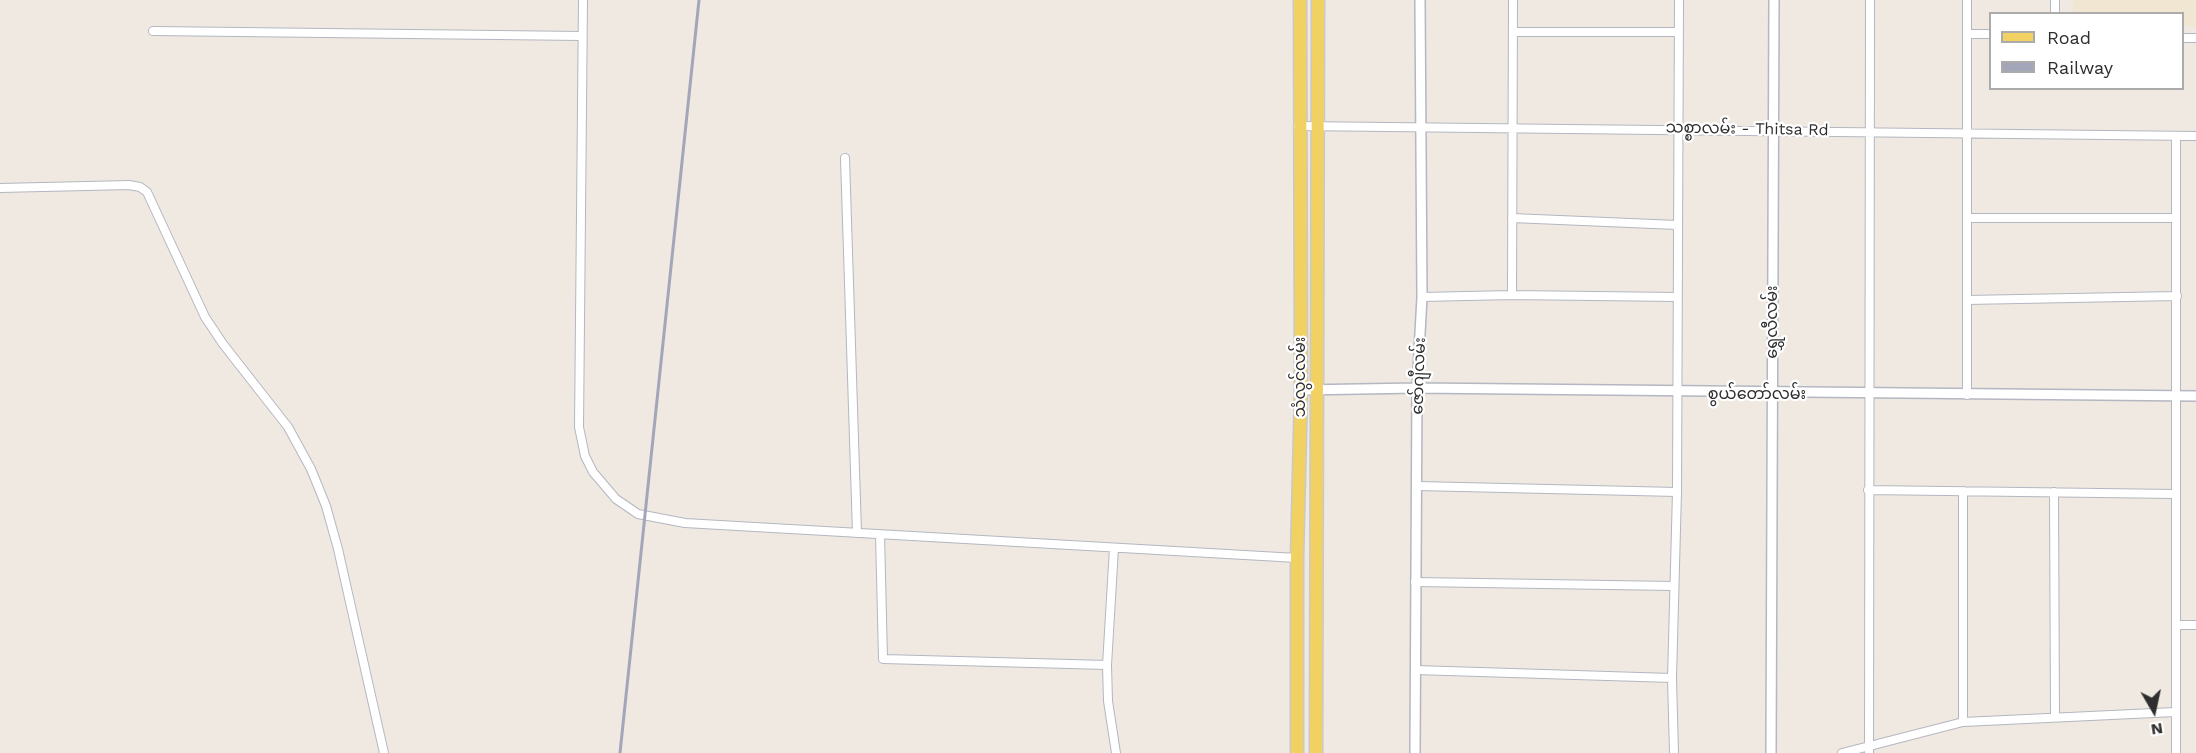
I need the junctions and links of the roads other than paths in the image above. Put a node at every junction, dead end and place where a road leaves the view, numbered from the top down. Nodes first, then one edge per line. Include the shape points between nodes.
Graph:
1 (583, 0) edge
2 (1300, 0) edge
3 (1318, 0) edge
4 (1420, 0) edge
5 (1513, 0) edge
6 (1679, 0) edge
7 (1774, 0) edge
8 (1870, 0) edge
9 (1967, 0) edge
10 (153, 31) dead end
11 (1513, 32) junction
12 (1679, 32) junction
13 (1967, 34) junction
14 (1989, 34) edge
15 (582, 36) junction
16 (1298, 126) junction
17 (1317, 126) junction
18 (1513, 127) junction
19 (1421, 128) junction
20 (1677, 129) junction
21 (1772, 129) junction
22 (1869, 131) junction
23 (1967, 132) junction
24 (2176, 136) junction
25 (2196, 136) edge
26 (845, 158) dead end
27 (0, 188) edge
28 (1512, 218) junction
29 (1967, 218) junction
30 (2176, 218) junction
31 (1677, 225) junction
32 (1512, 295) junction
33 (2177, 296) junction
34 (1422, 297) junction
35 (1677, 297) junction
36 (1967, 300) junction
37 (1417, 388) junction
38 (1301, 390) junction
39 (1318, 391) junction
40 (1677, 393) junction
41 (1773, 394) junction
42 (1868, 394) junction
43 (1967, 395) junction
44 (2177, 396) junction
45 (2196, 396) edge
46 (1418, 486) junction
47 (1868, 490) junction
48 (1963, 491) junction
49 (1677, 492) junction
50 (2054, 492) junction
51 (2176, 494) junction
52 (857, 532) junction
53 (880, 534) junction
54 (1114, 548) junction
55 (1297, 558) junction
56 (1415, 582) junction
57 (1674, 586) junction
58 (2176, 625) junction
59 (2196, 625) edge
60 (1298, 651) junction
61 (1316, 652) junction
62 (1107, 665) junction
63 (1415, 670) junction
64 (1672, 678) junction
65 (2175, 712) junction
66 (2055, 717) junction
67 (1963, 723) junction
68 (1868, 750) edge
69 (384, 753) edge
70 (1116, 753) edge
71 (1297, 753) edge
72 (1316, 753) edge
73 (1415, 753) edge
74 (1674, 753) edge
75 (1771, 753) edge
76 (1842, 753) edge
77 (2176, 753) edge

1 - 15 street
2 - 16 main road, သံလွင်လမ်း
3 - 17 main road, သံလွင်လမ်း
4 - 19 street, ဇော်ဂျီလမ်း
5 - 11 street
6 - 12 street
7 - 21 street, ရွှေလီလမ်း
8 - 22 street
9 - 13 street
10 - 15 street
11 - 12 street
11 - 18 street
12 - 20 street
13 - 14 street
13 - 23 street
15 - 52 street via 579,428 593,472 616,500 657,519
16 - 17 street, သစ္စာလမ်း - Thitsa Rd
16 - 38 main road, သံလွင်လမ်း
17 - 19 street, သစ္စာလမ်း - Thitsa Rd
17 - 39 main road, သံလွင်လမ်း
18 - 19 street, သစ္စာလမ်း - Thitsa Rd
18 - 20 street, သစ္စာလမ်း - Thitsa Rd
18 - 28 street
19 - 34 street, ဇော်ဂျီလမ်း
20 - 21 street, သစ္စာလမ်း - Thitsa Rd
20 - 31 street
21 - 22 street, သစ္စာလမ်း - Thitsa Rd
21 - 41 street, ရွှေလီလမ်း
22 - 23 street, သစ္စာလမ်း - Thitsa Rd
22 - 42 street
23 - 24 street, သစ္စာလမ်း - Thitsa Rd
23 - 29 street
24 - 25 street, သစ္စာလမ်း - Thitsa Rd
24 - 30 street
26 - 52 street
27 - 69 street via 129,185 147,192 205,317 288,427 311,469 338,549
28 - 31 street
28 - 32 street
29 - 30 street
29 - 36 street
30 - 33 street
31 - 35 street
32 - 34 street
32 - 35 street
33 - 36 street
33 - 44 street
34 - 37 street, ဇော်ဂျီလမ်း
35 - 40 street
36 - 43 street
37 - 39 street, စွယ်တော်လမ်း
37 - 40 street, စွယ်တော်လမ်း
37 - 46 street, ဇော်ဂျီလမ်း
38 - 39 street, စွယ်တော်လမ်း
38 - 55 main road, သံလွင်လမ်း
39 - 61 main road, သံလွင်လမ်း
40 - 41 street, စွယ်တော်လမ်း
40 - 49 street
41 - 42 street, စွယ်တော်လမ်း
41 - 75 street, ရွှေလီလမ်း
42 - 43 street, စွယ်တော်လမ်း
42 - 47 street
43 - 44 street, စွယ်တော်လမ်း
44 - 45 street, စွယ်တော်လမ်း
44 - 51 street
46 - 49 street
46 - 56 street, ဇော်ဂျီလမ်း
47 - 48 street
47 - 68 street
48 - 50 street
48 - 67 street
49 - 57 street
50 - 51 street
50 - 66 street
51 - 58 street
52 - 53 street
53 - 54 street
53 - 62 street via 883,659
54 - 55 street
54 - 62 street
55 - 60 main road, သံလွင်လမ်း
56 - 57 street
56 - 63 street, ဇော်ဂျီလမ်း
57 - 64 street
58 - 59 street
58 - 65 street
60 - 61 main road
60 - 71 main road, သံလွင်လမ်း
61 - 72 main road, သံလွင်လမ်း
62 - 70 street
63 - 64 street
63 - 73 street, ဇော်ဂျီလမ်း
64 - 74 street
65 - 66 street
65 - 77 street
66 - 67 street
67 - 68 street
68 - 76 street

